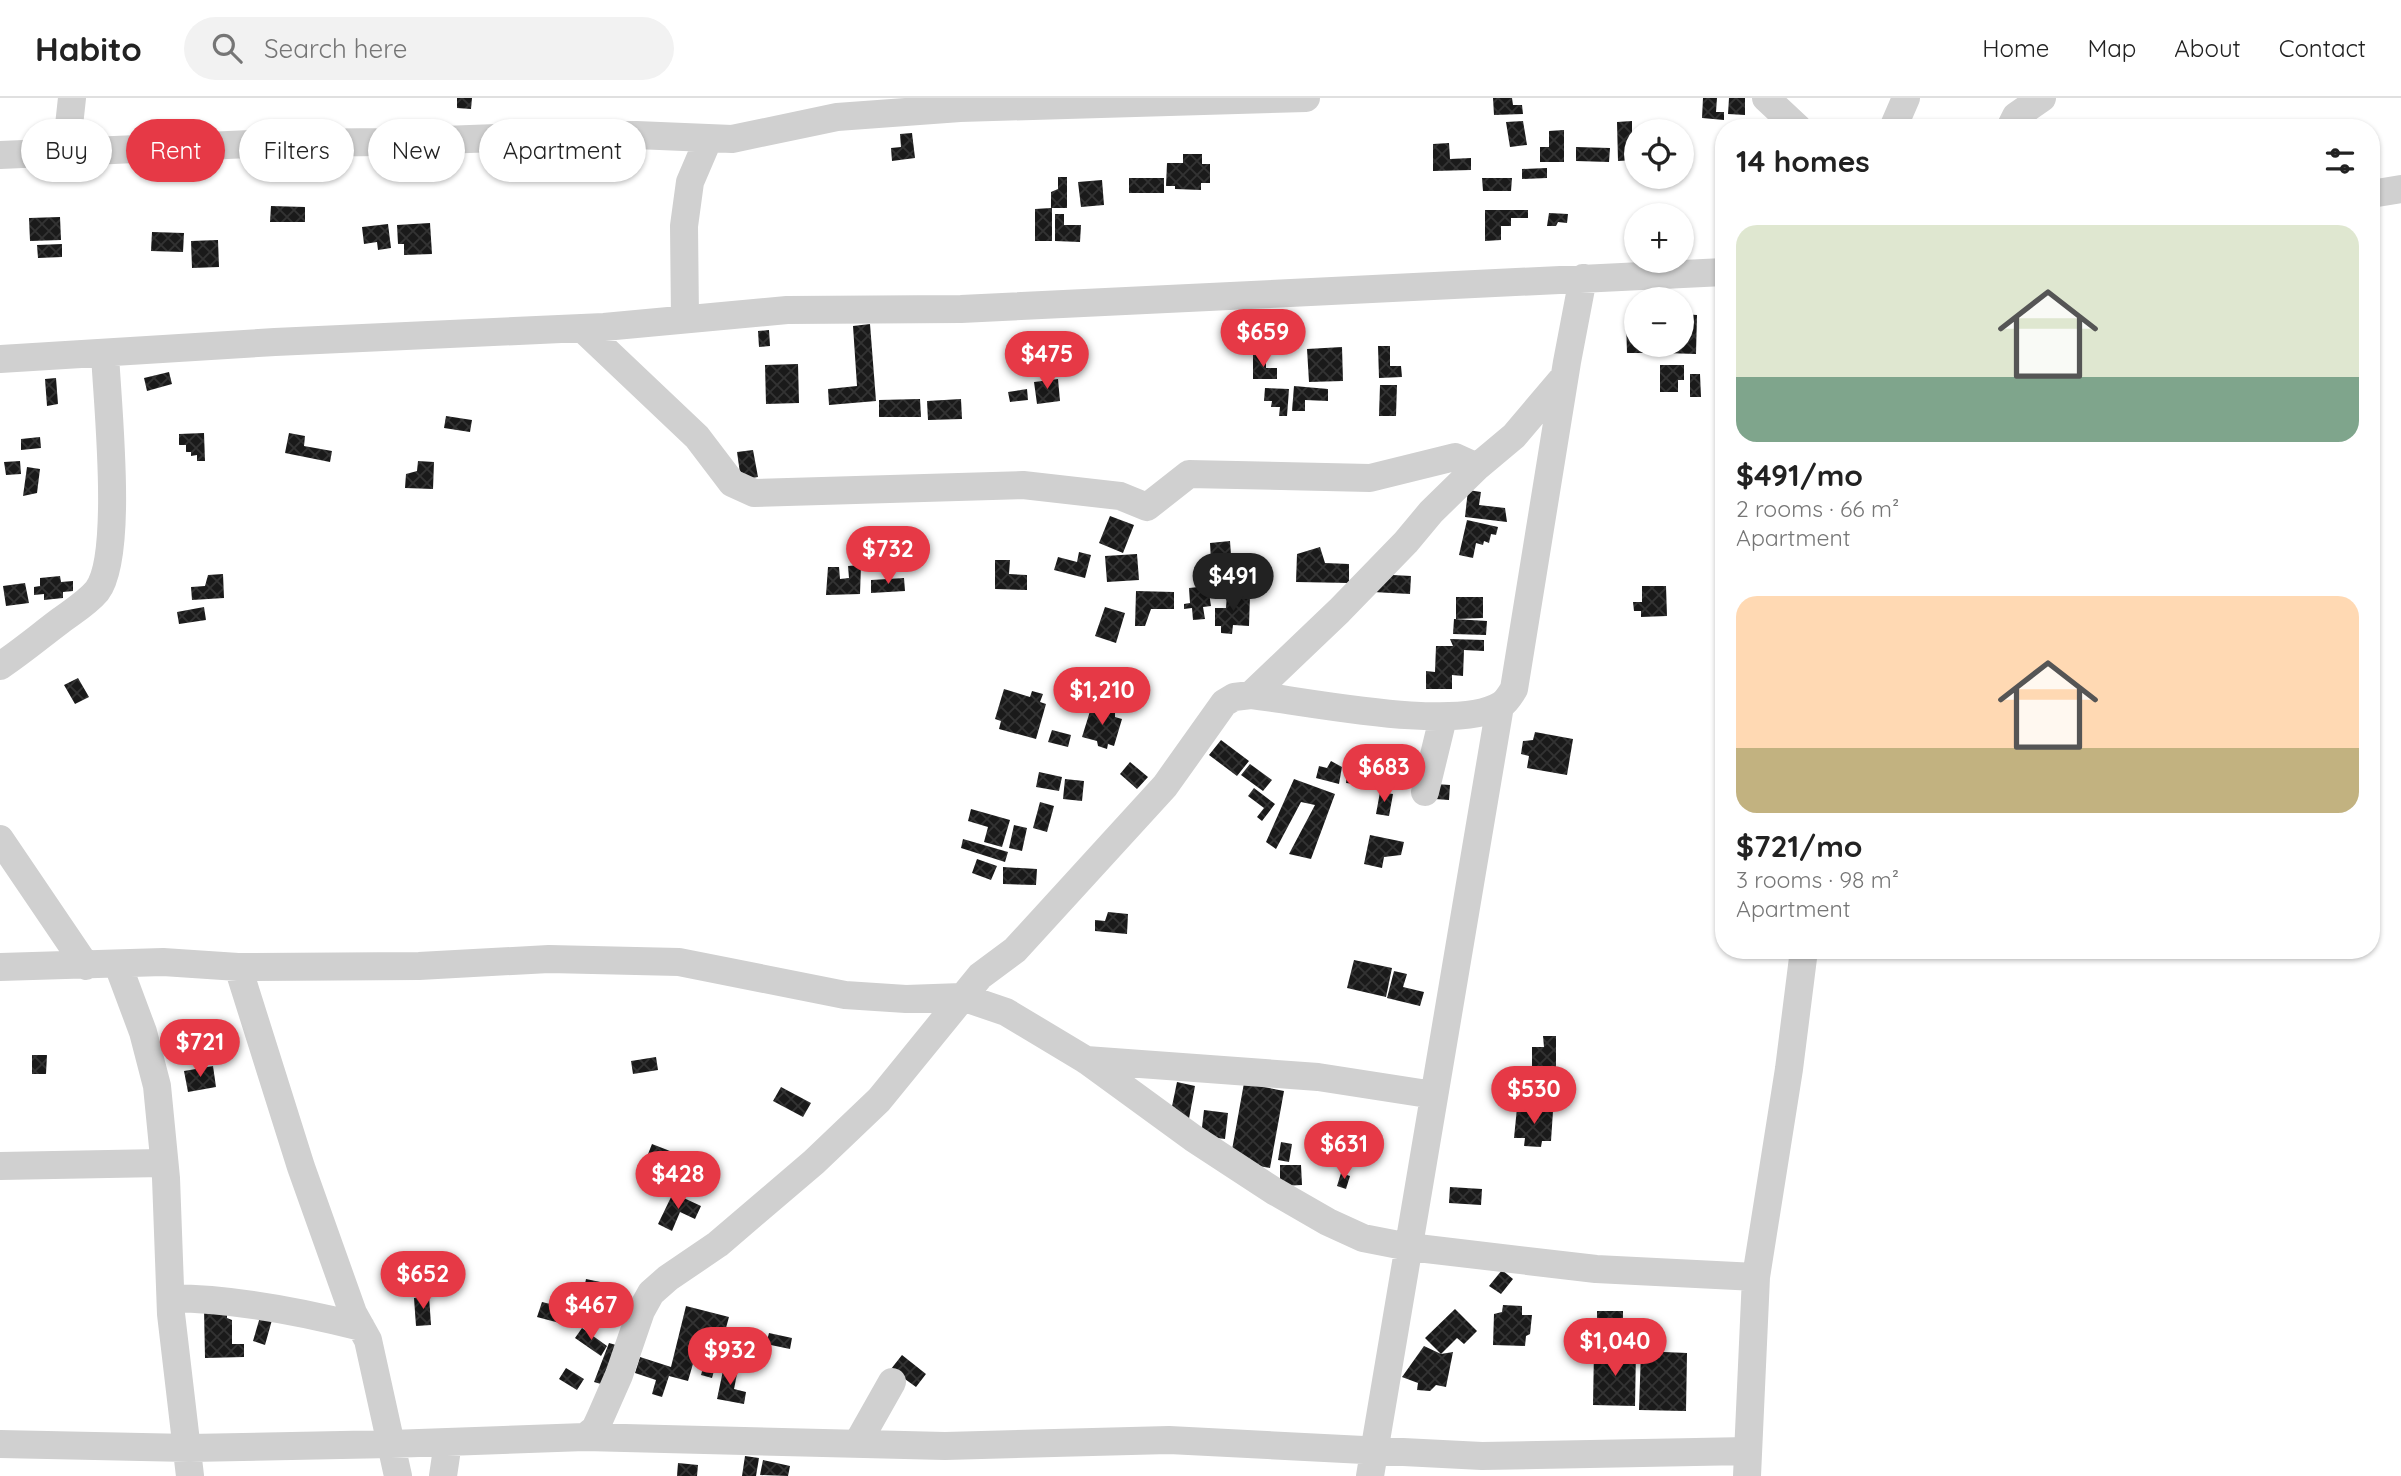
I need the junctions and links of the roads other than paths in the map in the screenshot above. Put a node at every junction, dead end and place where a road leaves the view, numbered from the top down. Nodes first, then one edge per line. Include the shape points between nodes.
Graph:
1 (72, 98) edge
2 (1306, 98) edge
3 (1766, 98) edge
4 (2042, 98) edge
5 (960, 103) edge
6 (70, 119) edge
7 (1788, 119) edge
8 (2017, 119) edge
9 (708, 139) junction
10 (112, 151) edge
11 (21, 154) edge
12 (0, 155) edge
13 (2401, 189) edge
14 (2380, 192) edge
15 (1715, 272) edge
16 (1583, 278) junction
17 (685, 318) junction
18 (582, 328) junction
19 (105, 354) junction
20 (0, 359) edge
21 (1564, 377) junction
22 (1477, 467) junction
23 (0, 666) edge
24 (1251, 695) junction
25 (1500, 706) junction
26 (1443, 718) junction
27 (1425, 792) dead end
28 (0, 839) edge
29 (1803, 959) edge
30 (118, 965) junction
31 (86, 966) junction
32 (0, 967) edge
33 (238, 967) junction
34 (962, 997) junction
35 (1086, 1060) junction
36 (1434, 1095) junction
37 (162, 1163) junction
38 (0, 1166) edge
39 (1409, 1247) junction
40 (1756, 1278) junction
41 (171, 1298) junction
42 (360, 1326) junction
43 (892, 1382) dead end
44 (585, 1437) junction
45 (448, 1442) junction
46 (0, 1444) edge
47 (391, 1444) junction
48 (857, 1444) junction
49 (188, 1447) junction
50 (1372, 1463) edge
51 (1748, 1464) edge
52 (190, 1476) edge
53 (398, 1476) edge
54 (443, 1476) edge

1 - 6 street
2 - 5 street
3 - 7 street
4 - 8 street
5 - 9 street via 837,117 746,137
9 - 10 street via 548,136
9 - 17 street via 690,182
11 - 12 street
13 - 14 street
15 - 16 street
16 - 17 street
16 - 21 street
17 - 18 street
18 - 19 street via 224,344
18 - 22 street via 697,437 732,483 754,493 1023,485 1120,496 1147,507 1189,474 1370,478 1455,457
19 - 20 street
19 - 23 street via 113,506 103,582 83,604
21 - 22 street via 1514,436
21 - 25 street via 1514,689
22 - 24 street
24 - 26 street
24 - 34 street via 1224,704 1165,786 1119,839 1015,950 980,976
25 - 26 street
25 - 36 street
26 - 27 street
28 - 31 street
29 - 40 street
30 - 31 street
30 - 33 street via 163,962
30 - 37 street via 151,1057
31 - 32 street
33 - 34 street via 419,966 549,959 679,962 845,995
33 - 42 street via 301,1167
34 - 35 street via 1006,1012
34 - 44 street via 879,1100 814,1162 710,1252 651,1293 601,1416
35 - 36 street via 1318,1077
35 - 39 street via 1193,1138 1317,1216 1363,1238
36 - 39 street
37 - 38 street
37 - 41 street
39 - 40 street via 1595,1269
39 - 50 street
40 - 51 street
41 - 42 street via 237,1303
41 - 49 street
42 - 47 street via 368,1340
43 - 48 street
44 - 45 street
44 - 48 street
45 - 47 street
45 - 54 street
46 - 49 street
47 - 49 street
47 - 53 street
48 - 50 street via 1169,1440
49 - 52 street
50 - 51 street via 1482,1456

